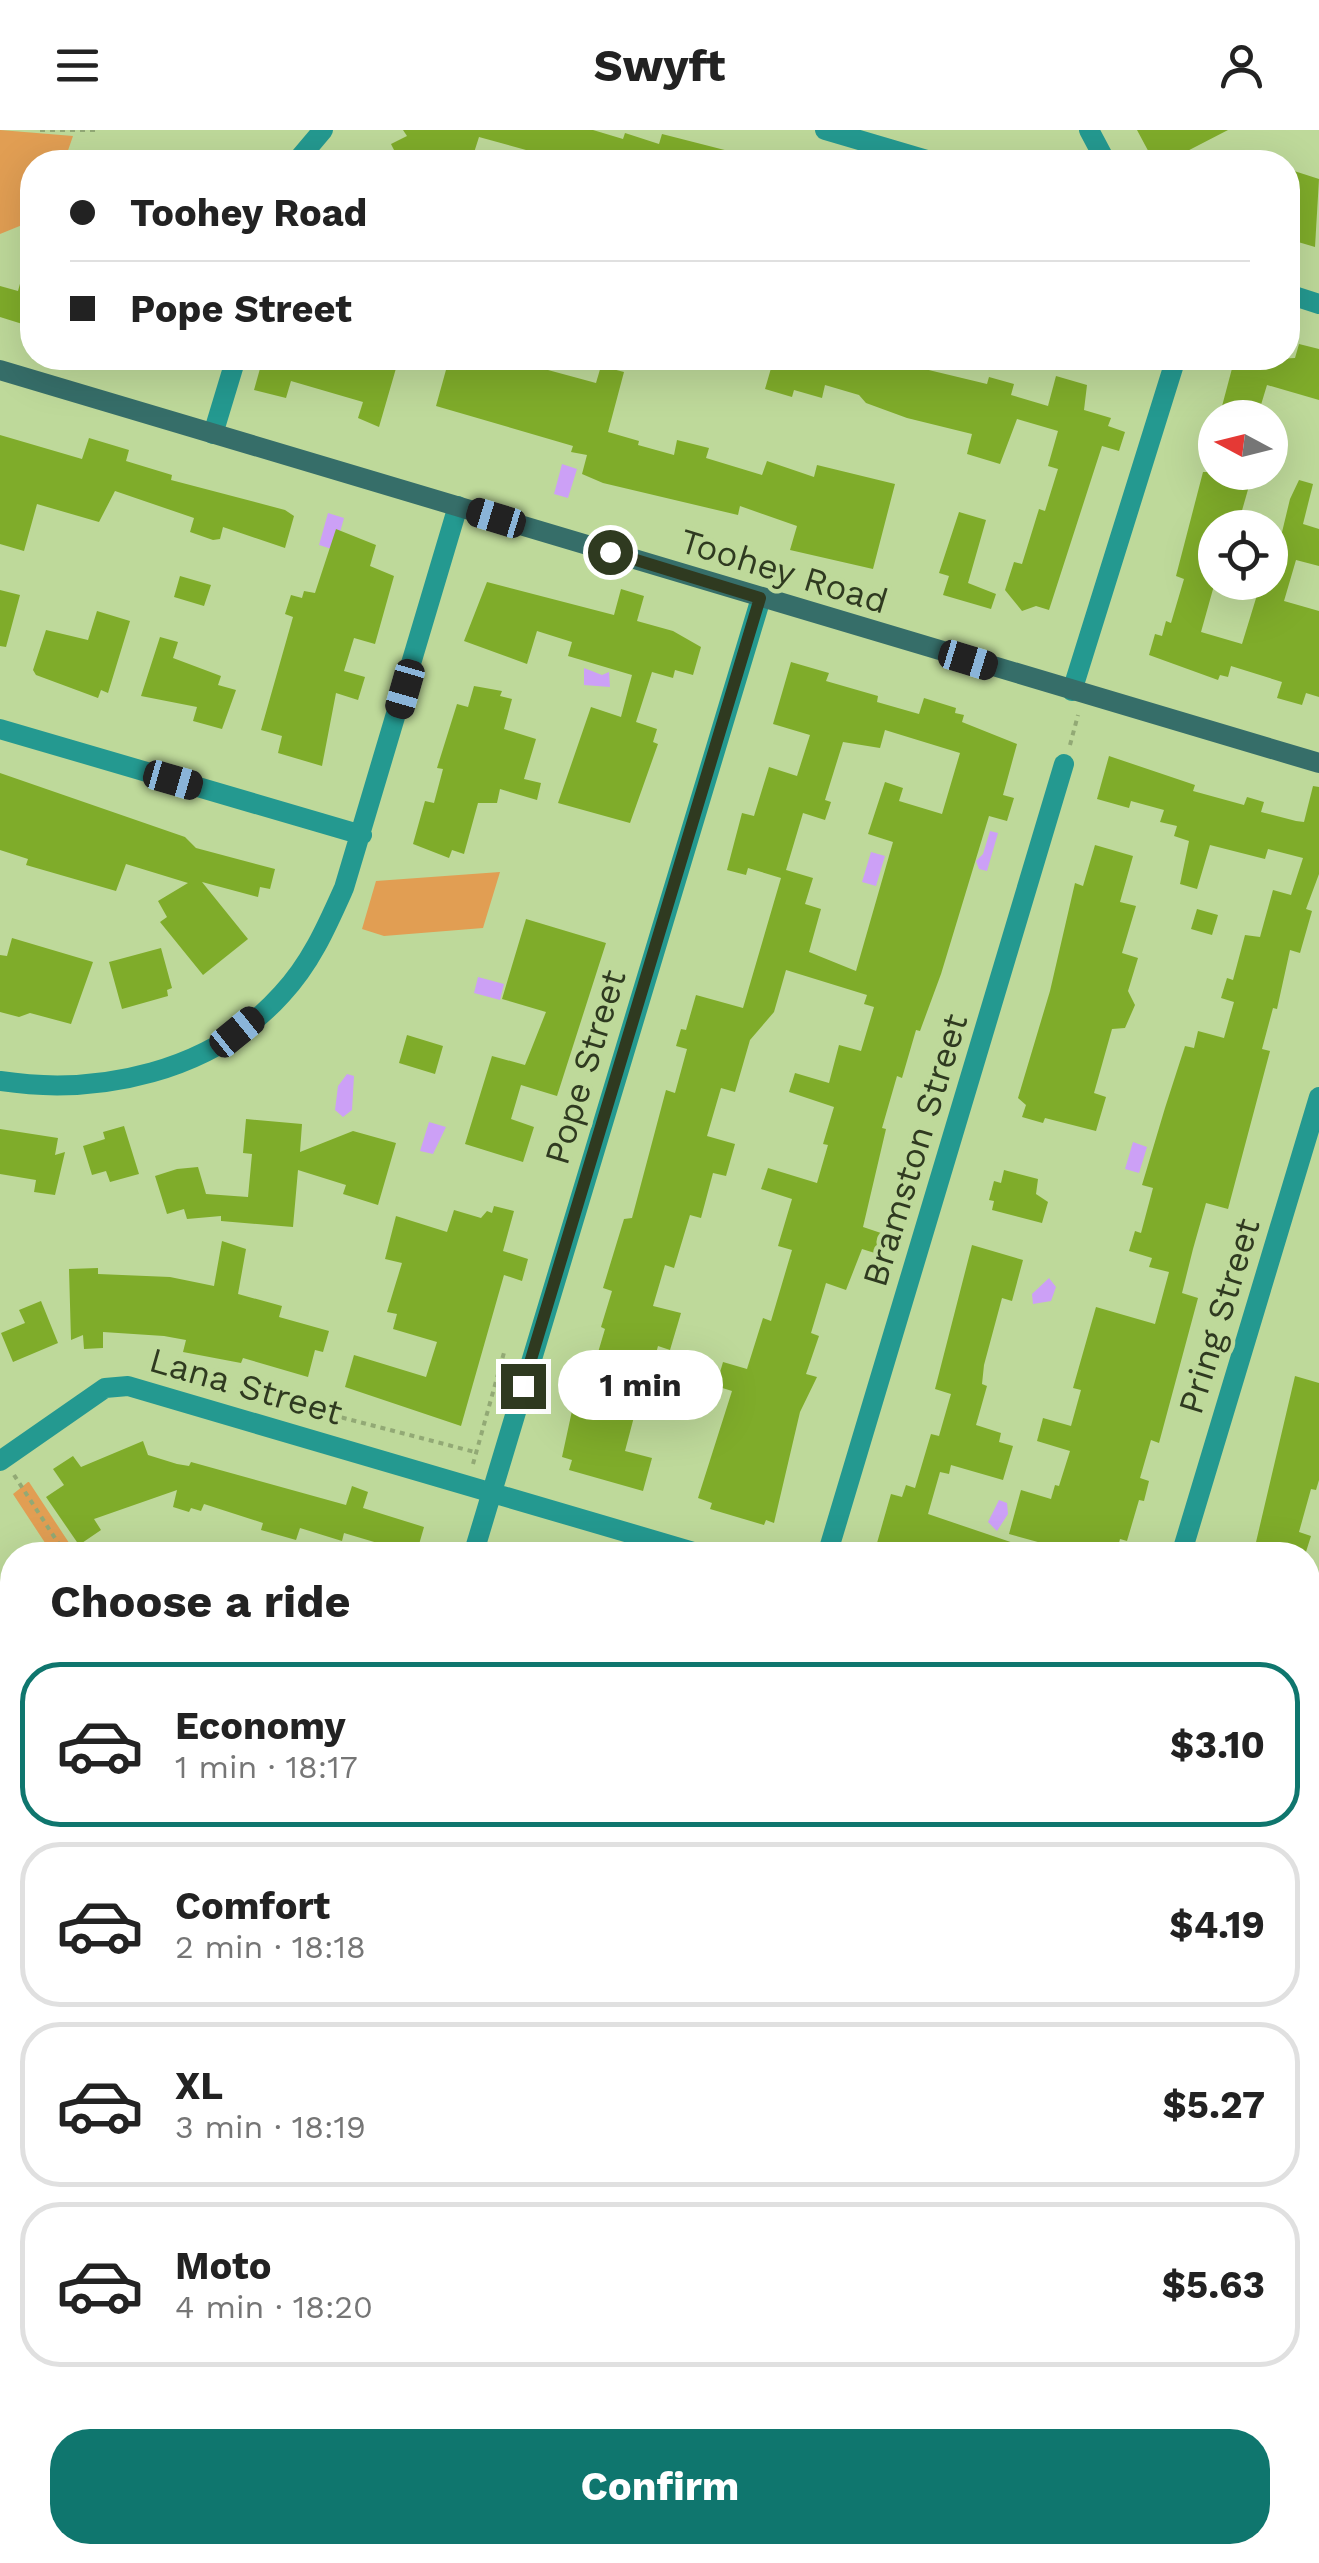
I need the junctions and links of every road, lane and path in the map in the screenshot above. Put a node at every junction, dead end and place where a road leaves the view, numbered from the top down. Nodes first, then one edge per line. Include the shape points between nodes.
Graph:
1 (40, 130) edge
2 (97, 130) edge
3 (323, 130) edge
4 (825, 130) edge
5 (306, 150) edge
6 (893, 150) edge
7 (0, 370) edge
8 (232, 370) edge
9 (1173, 370) edge
10 (213, 434) junction
11 (458, 506) junction
12 (760, 598) junction
13 (1076, 701) junction
14 (1075, 726) dead end
15 (0, 729) edge
16 (1319, 763) edge
17 (1064, 764) dead end
18 (362, 835) junction
19 (0, 1081) edge
20 (1319, 1097) edge
21 (505, 1349) dead end
22 (332, 1415) dead end
23 (474, 1452) junction
24 (6, 1466) edge
25 (473, 1466) dead end
26 (492, 1492) junction
27 (57, 1542) edge
28 (477, 1542) edge
29 (660, 1542) edge
30 (831, 1542) edge
31 (1185, 1542) edge

1 - 2 path
3 - 5 street
4 - 6 street
7 - 10 main road, Toohey Road
8 - 10 street
9 - 13 street
10 - 11 main road, Toohey Road
11 - 12 main road, Toohey Road
11 - 18 street
12 - 13 main road, Toohey Road
12 - 26 street, Pope Street
13 - 14 path
13 - 16 main road, Toohey Road
15 - 18 street
17 - 30 street, Bramston Street
18 - 19 street via 318,945 282,995 237,1032 178,1064 114,1083 48,1088
20 - 31 street, Pring Street
21 - 23 path
22 - 23 path
23 - 25 path
24 - 26 street, Lana Street via 106,1388 128,1386
24 - 27 path
26 - 28 street, Pope Street
26 - 29 street, Lana Street

